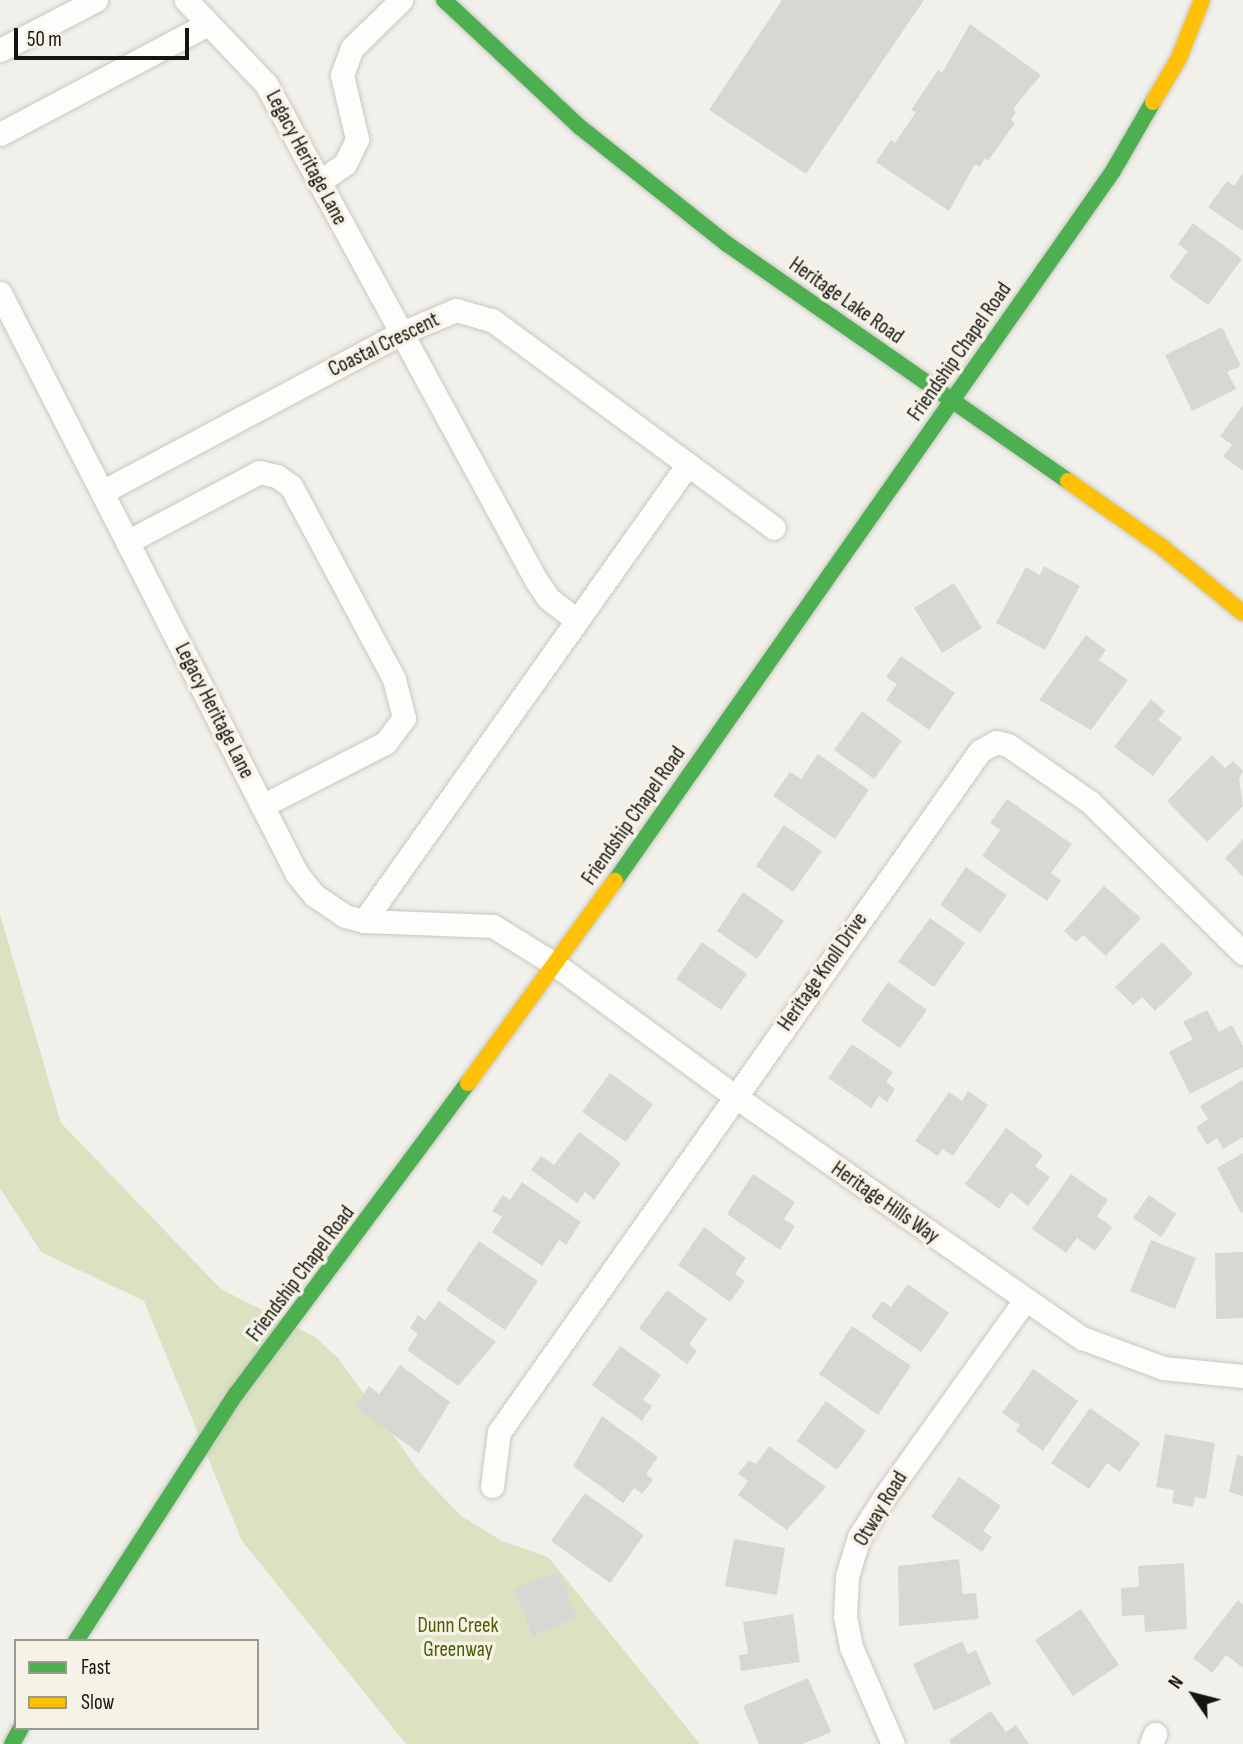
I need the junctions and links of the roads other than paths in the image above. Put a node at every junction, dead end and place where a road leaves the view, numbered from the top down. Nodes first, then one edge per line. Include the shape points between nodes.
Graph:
1 (96, 0) edge
2 (186, 0) edge
3 (401, 0) edge
4 (444, 0) edge
5 (1202, 0) edge
6 (208, 24) junction
7 (0, 50) edge
8 (0, 134) edge
9 (319, 182) junction
10 (0, 293) edge
11 (399, 334) junction
12 (951, 401) junction
13 (688, 464) junction
14 (102, 492) junction
15 (774, 528) dead end
16 (127, 542) junction
17 (1243, 613) edge
18 (575, 619) junction
19 (262, 806) junction
20 (364, 921) junction
21 (1243, 953) edge
22 (556, 965) junction
23 (736, 1097) junction
24 (1024, 1301) junction
25 (1243, 1376) edge
26 (492, 1486) dead end
27 (77, 1639) edge
28 (893, 1744) edge

1 - 7 street
2 - 6 street, Legacy Heritage Lane
3 - 9 street via 352,48 342,75 357,139 345,164
4 - 12 street, Heritage Lake Road via 591,136 727,244
5 - 12 street, Friendship Chapel Road via 1179,58 1113,171
6 - 8 street
6 - 9 street, Legacy Heritage Lane via 266,84
9 - 11 street, Legacy Heritage Lane
10 - 14 street, Legacy Heritage Lane
11 - 13 street, Coastal Crescent via 456,310 492,320
11 - 14 street, Coastal Crescent
11 - 18 street, Legacy Heritage Lane via 536,580 548,598
12 - 17 street, Heritage Lake Road via 1162,547
12 - 22 street, Friendship Chapel Road
13 - 15 street, Coastal Crescent
13 - 18 street
14 - 16 street, Legacy Heritage Lane
16 - 19 street, Legacy Heritage Lane
16 - 19 street via 259,472 277,477 291,486 394,679 404,718 385,743
18 - 20 street
19 - 20 street, Legacy Heritage Lane via 297,874 314,895 345,916
20 - 22 street, Legacy Heritage Lane via 493,926
21 - 23 street, Heritage Knoll Drive via 1090,802 1024,754 996,742 969,764
22 - 23 street, Heritage Hills Way
22 - 27 street, Friendship Chapel Road via 236,1394
23 - 24 street, Heritage Hills Way
23 - 26 street, Heritage Knoll Drive via 499,1432
24 - 25 street, Heritage Hills Way via 1082,1338 1125,1357 1163,1368
24 - 28 street, Otway Road via 885,1496 859,1537 847,1576 845,1616 851,1647

